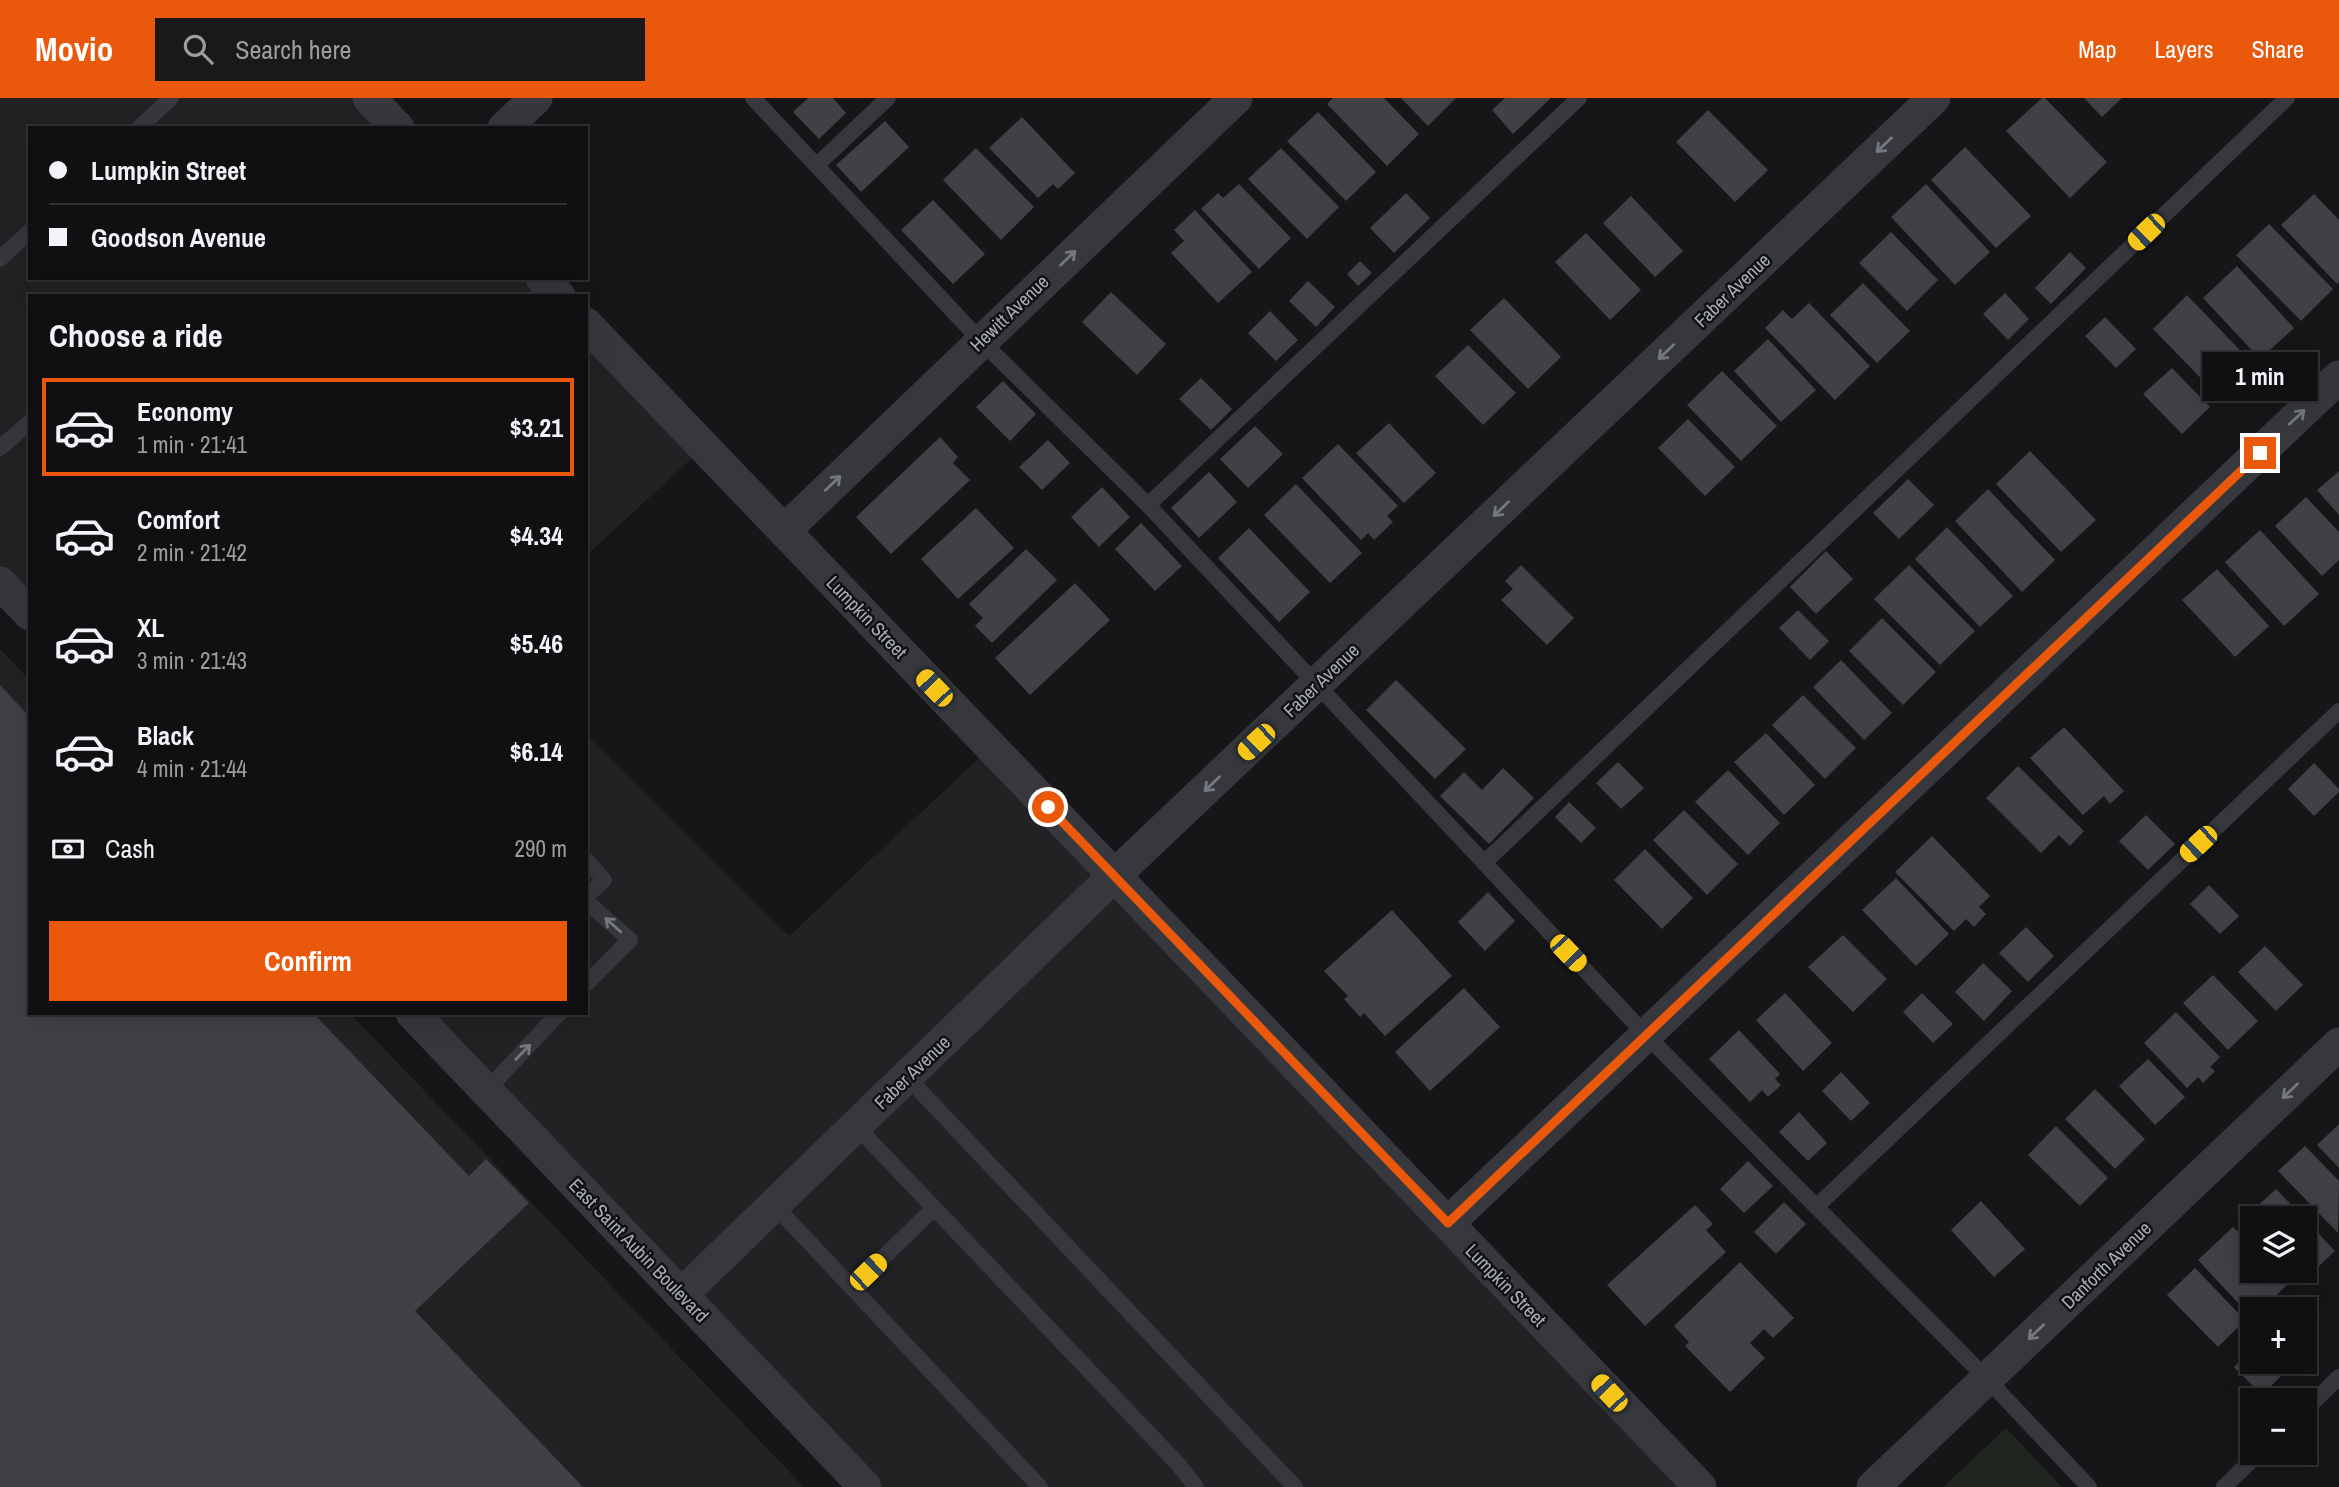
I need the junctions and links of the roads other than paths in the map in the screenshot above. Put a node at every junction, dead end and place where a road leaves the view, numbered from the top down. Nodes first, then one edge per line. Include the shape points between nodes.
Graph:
1 (171, 98) edge
2 (369, 98) edge
3 (536, 98) edge
4 (753, 98) edge
5 (888, 98) edge
6 (1236, 98) edge
7 (1579, 98) edge
8 (1934, 98) edge
9 (2287, 98) edge
10 (141, 126) edge
11 (396, 126) edge
12 (506, 126) edge
13 (817, 165) junction
14 (28, 233) edge
15 (0, 259) edge
16 (544, 280) edge
17 (557, 294) edge
18 (588, 326) edge
19 (981, 341) junction
20 (2339, 377) edge
21 (28, 425) edge
22 (0, 448) edge
23 (1148, 505) junction
24 (784, 531) junction
25 (0, 583) edge
26 (28, 612) edge
27 (1316, 685) junction
28 (2339, 711) edge
29 (588, 862) edge
30 (1484, 863) junction
31 (1114, 876) junction
32 (588, 897) edge
33 (588, 901) edge
34 (588, 982) edge
35 (414, 1015) edge
36 (557, 1015) edge
37 (1646, 1035) junction
38 (2339, 1044) edge
39 (906, 1077) junction
40 (486, 1091) junction
41 (856, 1126) junction
42 (774, 1205) junction
43 (1816, 1207) junction
44 (934, 1208) junction
45 (1448, 1223) junction
46 (852, 1288) junction
47 (681, 1295) junction
48 (2339, 1377) edge
49 (1987, 1379) junction
50 (2317, 1398) edge
51 (2247, 1465) edge
52 (865, 1487) edge
53 (1040, 1487) edge
54 (1196, 1487) edge
55 (1295, 1487) edge
56 (1700, 1487) edge
57 (1873, 1487) edge
58 (2089, 1487) edge
59 (2224, 1487) edge

1 - 10 lane
2 - 11 street
3 - 12 street
4 - 13 lane
5 - 13 lane
19 -> 6 street, Hewitt Avenue
7 - 23 lane
8 -> 27 street, Faber Avenue
9 - 30 lane
13 - 19 lane
14 - 15 lane
16 - 17 street
18 - 24 street, Lumpkin Street
19 - 23 lane
24 -> 19 street, Hewitt Avenue
37 -> 20 street
21 - 22 lane
23 - 27 lane
24 - 31 street, Lumpkin Street
25 - 26 street
27 - 30 lane
27 -> 31 street, Faber Avenue
28 - 43 lane
29 - 32 lane via 604,880
30 - 37 lane
31 - 39 street, Faber Avenue
31 - 45 street, Lumpkin Street
34 -> 33 lane via 630,940
35 - 40 street, East Saint Aubin Boulevard
40 -> 36 lane
37 - 43 lane
37 - 45 street
38 -> 49 street, Danforth Avenue
39 - 41 street, Faber Avenue
39 - 55 lane
40 - 47 street, East Saint Aubin Boulevard
41 - 42 street, Faber Avenue
41 - 44 lane
42 - 46 lane
42 - 47 street, Faber Avenue
43 - 49 lane
44 - 46 lane
44 - 54 lane
45 - 56 street, Lumpkin Street
46 - 53 lane
47 - 52 street, East Saint Aubin Boulevard
48 - 50 lane
49 - 57 street, Danforth Avenue
49 - 58 lane
51 - 59 lane

